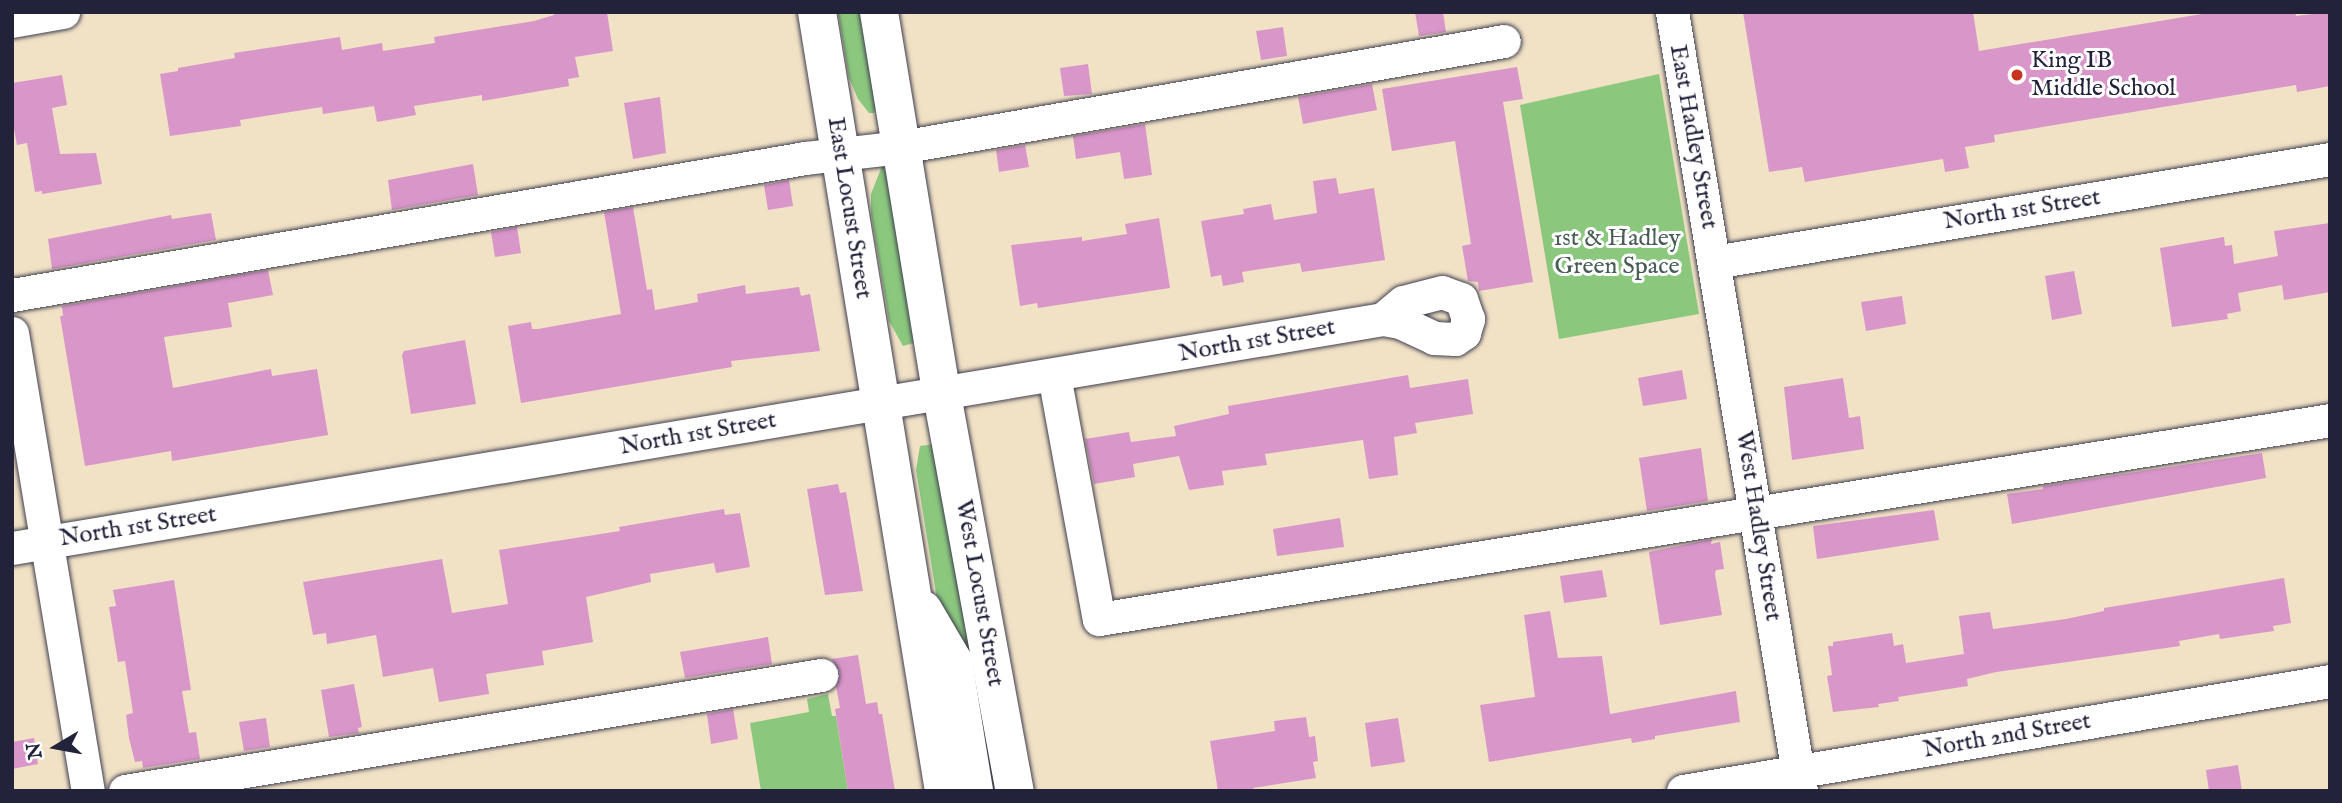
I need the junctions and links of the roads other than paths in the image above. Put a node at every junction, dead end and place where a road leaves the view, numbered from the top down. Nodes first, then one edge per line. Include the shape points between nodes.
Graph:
1 (63, 12) edge
2 (817, 12) edge
3 (879, 12) edge
4 (1672, 12) edge
5 (12, 21) edge
6 (1504, 41) dead end
7 (901, 146) junction
8 (840, 152) junction
9 (2330, 159) edge
10 (1714, 261) junction
11 (12, 295) edge
12 (1383, 319) dead end
13 (12, 333) edge
14 (1054, 375) junction
15 (942, 395) junction
16 (881, 403) junction
17 (2330, 420) edge
18 (1756, 514) junction
19 (48, 542) junction
20 (12, 548) edge
21 (912, 590) junction
22 (821, 675) dead end
23 (2330, 681) edge
24 (1800, 781) edge
25 (88, 791) edge
26 (125, 791) edge
27 (944, 791) edge
28 (974, 791) edge
29 (1015, 791) edge
30 (1683, 791) edge

1 - 5 street
2 - 8 main road, East Locust Street
3 - 7 main road
4 - 10 street, East Hadley Street
6 - 7 street
7 - 8 street
7 - 15 main road
8 - 11 street
8 - 16 main road, East Locust Street
9 - 10 street, North 1st Street
10 - 18 street, West Hadley Street
12 - 14 street, North 1st Street
13 - 19 street
14 - 15 street, North 1st Street
14 - 18 street via 1099,619
15 - 16 street, North 1st Street
15 - 29 main road, West Locust Street
16 - 19 street, North 1st Street
16 - 21 main road
17 - 18 street
18 - 24 street, West Hadley Street
19 - 20 street, North 1st Street
19 - 25 street
21 - 27 main road
21 - 28 main road via 953,662
22 - 26 street
23 - 24 street, North 2nd Street
24 - 30 street, North 2nd Street

